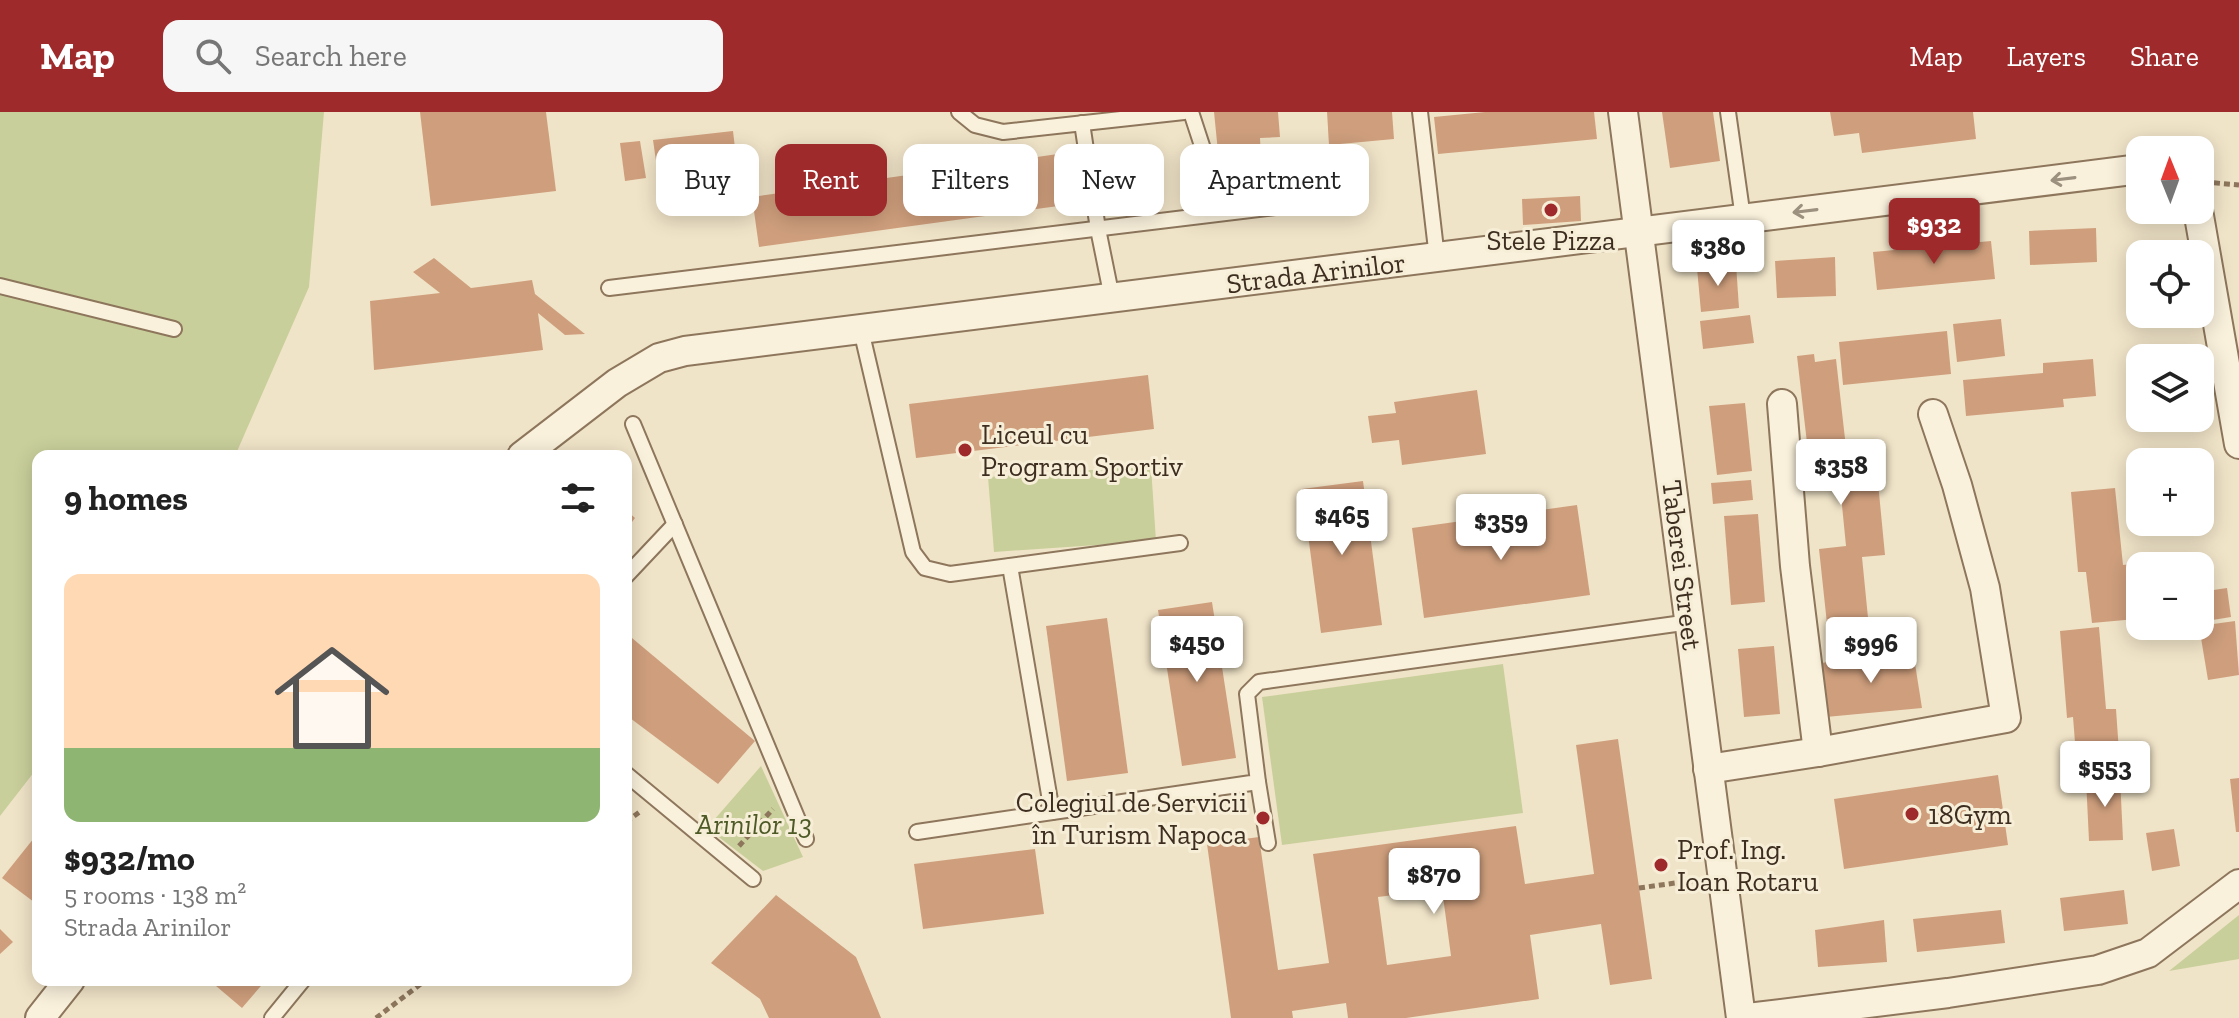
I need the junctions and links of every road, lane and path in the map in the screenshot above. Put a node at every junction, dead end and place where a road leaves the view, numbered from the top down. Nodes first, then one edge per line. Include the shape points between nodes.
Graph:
1 (959, 112) edge
2 (1184, 112) edge
3 (1191, 112) edge
4 (1420, 112) edge
5 (1623, 112) edge
6 (1728, 112) edge
7 (1082, 123) junction
8 (1201, 144) edge
9 (2126, 171) edge
10 (2214, 183) edge
11 (2239, 185) edge
12 (1200, 216) edge
13 (1743, 218) junction
14 (2201, 224) edge
15 (1098, 229) junction
16 (1638, 233) junction
17 (1437, 258) junction
18 (0, 286) edge
19 (609, 288) dead end
20 (1112, 298) junction
21 (174, 329) dead end
22 (861, 330) junction
23 (2230, 341) edge
24 (1782, 404) dead end
25 (1933, 414) dead end
26 (633, 424) dead end
27 (2239, 444) edge
28 (530, 450) edge
29 (675, 524) junction
30 (1180, 543) dead end
31 (1010, 566) junction
32 (632, 570) edge
33 (1690, 622) junction
34 (1818, 752) junction
35 (1708, 769) junction
36 (632, 779) edge
37 (1258, 782) junction
38 (787, 793) junction
39 (1052, 812) junction
40 (917, 832) dead end
41 (806, 839) dead end
42 (1268, 843) dead end
43 (727, 859) junction
44 (1722, 877) junction
45 (753, 879) dead end
46 (2239, 884) edge
47 (1639, 888) dead end
48 (65, 986) edge
49 (298, 986) edge
50 (418, 986) edge
51 (40, 1018) edge
52 (272, 1018) edge
53 (376, 1018) edge
54 (1741, 1018) edge
55 (1748, 1018) edge

1 - 7 lane via 975,125 1003,132
2 - 7 lane
3 - 8 lane
4 - 17 lane
5 - 16 street, Taberei Street
6 - 13 lane
7 - 15 lane
9 -> 13 street, Strada Arinilor
10 - 11 path
12 - 15 lane
13 - 16 street, Strada Arinilor
14 - 23 street
15 - 19 lane
15 - 20 lane
16 - 17 street, Strada Arinilor
16 - 33 street, Taberei Street
17 - 20 street, Strada Arinilor
18 - 21 lane
20 - 22 street, Strada Arinilor
22 - 28 street, Strada Arinilor via 659,358
22 - 31 lane via 913,552 925,568 950,574
23 - 27 street
24 - 34 street
25 - 34 street via 1985,588 2006,718
26 - 29 lane
29 - 32 lane
29 - 38 lane
30 - 31 lane
31 - 39 lane
33 - 35 street, Taberei Street
33 - 37 lane via 1259,682 1247,694
34 - 35 street
35 - 44 street, Taberei Street
36 - 43 lane
37 - 39 lane
37 - 42 lane
38 - 41 lane
38 - 43 path
39 - 40 lane
43 - 45 lane
44 - 47 path
44 - 54 street, Taberei Street
46 - 55 street via 2148,953 2098,970
48 - 51 street
49 - 52 lane
50 - 53 path

